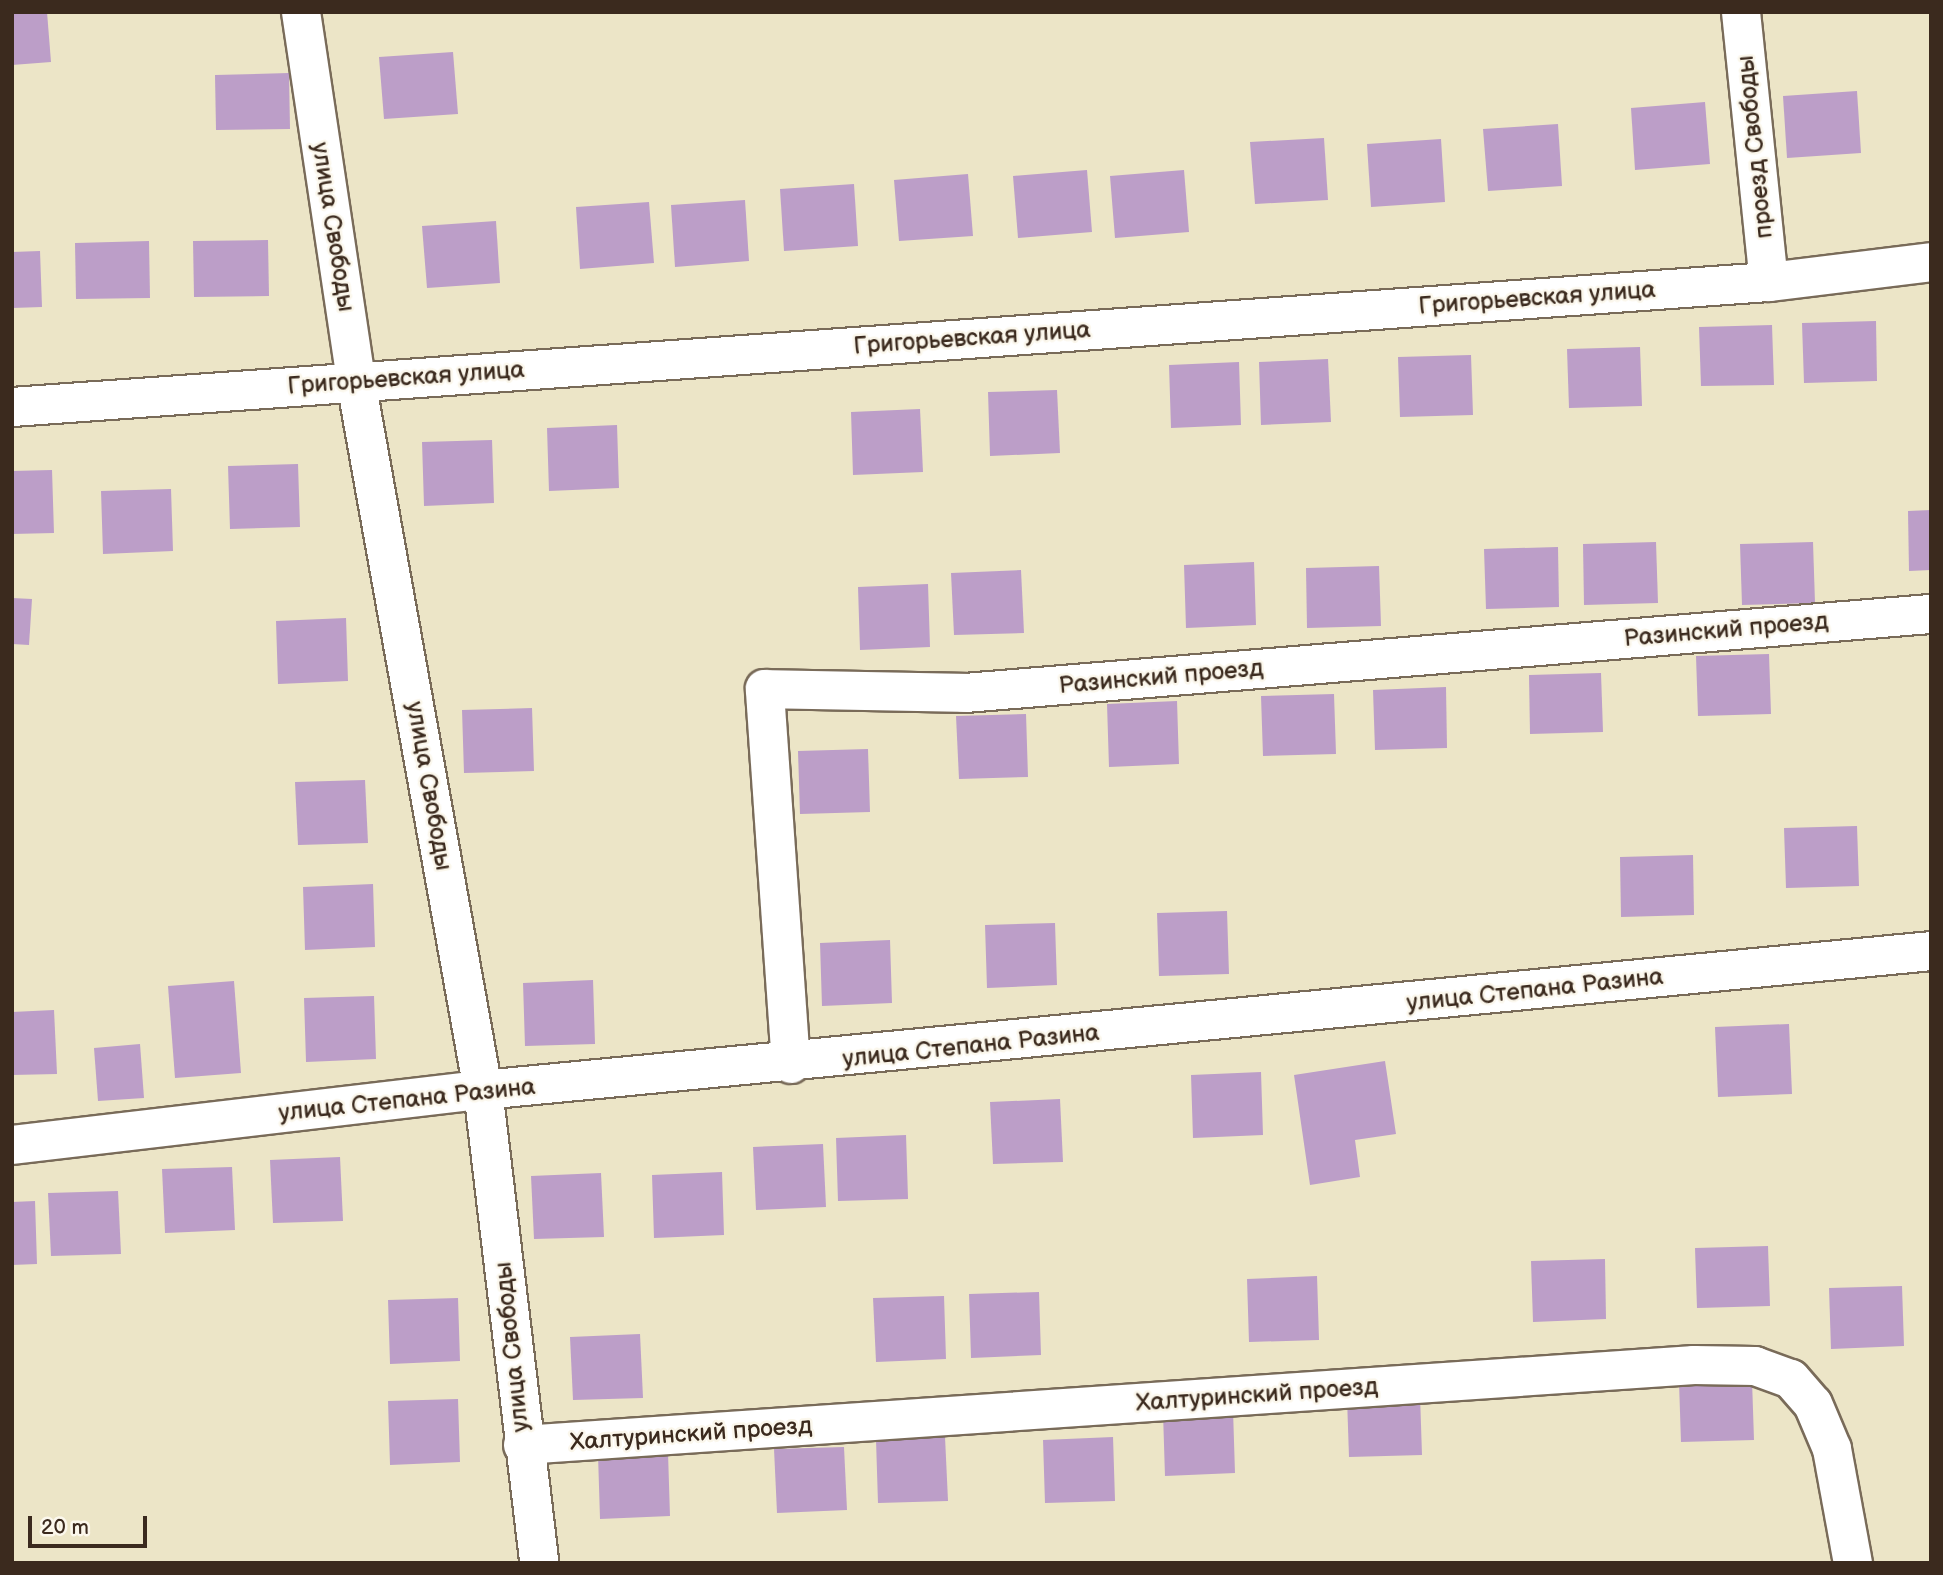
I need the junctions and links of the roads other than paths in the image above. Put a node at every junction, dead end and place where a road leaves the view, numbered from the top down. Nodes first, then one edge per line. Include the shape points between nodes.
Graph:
1 (301, 12) edge
2 (1741, 12) edge
3 (1931, 262) edge
4 (1769, 282) junction
5 (356, 382) junction
6 (12, 407) edge
7 (1931, 614) edge
8 (1931, 951) edge
9 (792, 1064) junction
10 (483, 1090) junction
11 (12, 1145) edge
12 (523, 1445) junction
13 (538, 1563) edge
14 (1853, 1563) edge

1 - 5 street, улица Свободы
2 - 4 street, проезд Свободы
3 - 4 street, Григорьевская улица
4 - 5 street, Григорьевская улица
5 - 6 street, Григорьевская улица
5 - 10 street, улица Свободы
7 - 9 street, Разинский проезд via 965,693 765,689
8 - 9 street, улица Степана Разина
9 - 10 street, улица Степана Разина
10 - 11 street, улица Степана Разина
10 - 12 street, улица Свободы
12 - 13 street, улица Свободы
12 - 14 street, Халтуринский проезд via 1694,1365 1755,1366 1791,1379 1813,1404 1832,1449

